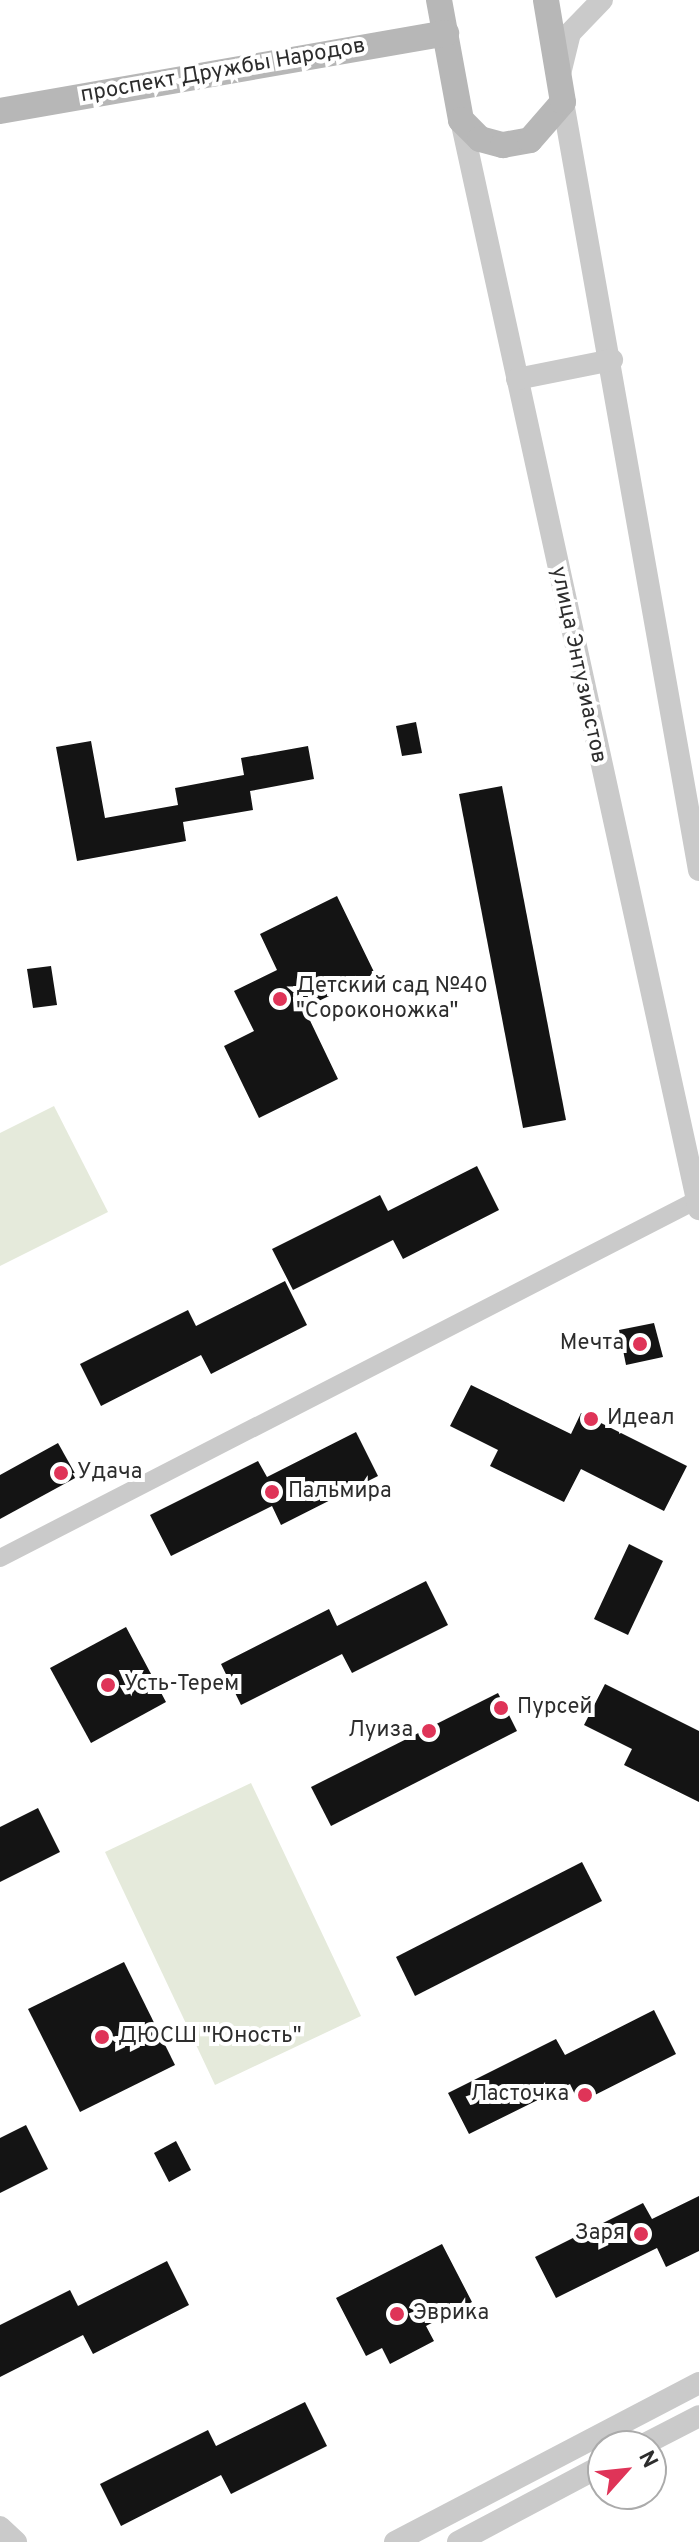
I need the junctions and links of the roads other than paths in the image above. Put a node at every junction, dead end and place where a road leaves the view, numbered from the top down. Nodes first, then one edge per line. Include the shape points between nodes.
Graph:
1 (439, 0) edge
2 (546, 0) edge
3 (602, 0) edge
4 (446, 33) junction
5 (559, 75) junction
6 (563, 102) junction
7 (0, 111) edge
8 (461, 120) junction
9 (612, 360) junction
10 (517, 379) junction
11 (699, 870) edge
12 (698, 1204) edge
13 (0, 1558) edge
14 (699, 2383) edge
15 (699, 2416) edge
16 (667, 2433) edge
17 (587, 2473) edge
18 (0, 2527) edge
19 (16, 2542) edge
20 (395, 2542) edge
21 (458, 2542) edge

1 - 4 main road
2 - 5 main road
3 - 5 street via 570,33
4 - 7 main road, проспект Дружбы Народов
4 - 8 main road
5 - 6 main road
6 - 8 main road via 530,140 503,145 480,139
6 - 9 street
8 - 10 street, улица Энтузиастов
9 - 10 street
9 - 11 street
10 - 12 street, улица Энтузиастов
12 - 13 street
14 - 20 street
15 - 16 street
17 - 21 street
18 - 19 street

